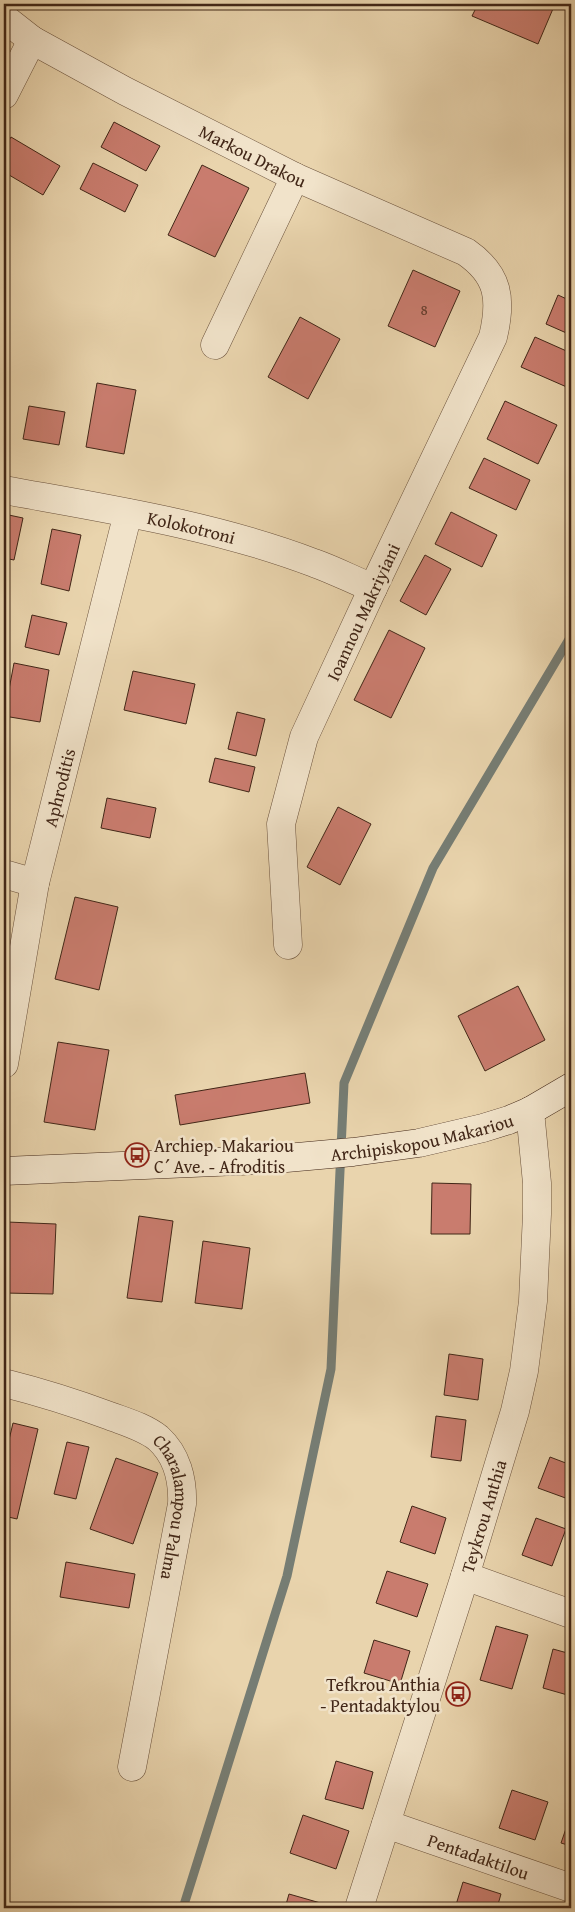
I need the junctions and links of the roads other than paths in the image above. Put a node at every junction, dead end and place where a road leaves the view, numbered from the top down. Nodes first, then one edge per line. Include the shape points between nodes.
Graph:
1 (4, 18) edge
2 (32, 40) junction
3 (4, 95) edge
4 (295, 177) junction
5 (496, 292) joint
6 (215, 345) dead end
7 (4, 490) edge
8 (128, 513) junction
9 (373, 588) junction
10 (4, 874) edge
11 (35, 883) junction
12 (288, 945) dead end
13 (4, 1064) edge
14 (571, 1087) edge
15 (530, 1111) junction
16 (4, 1171) edge
17 (4, 1384) edge
18 (465, 1576) junction
19 (571, 1614) edge
20 (132, 1767) dead end
21 (386, 1824) junction
22 (571, 1888) edge
23 (359, 1908) edge

1 - 2 street, Markou Drakou
2 - 3 street
2 - 4 street, Markou Drakou
4 - 5 street, Markou Drakou via 466,252 486,270
4 - 6 street
5 - 9 street, Ioannou Makriyiani via 499,312 494,336
7 - 8 street, Kolokotroni
8 - 9 street, Kolokotroni via 223,534 273,549
8 - 11 street, Aphroditis
9 - 12 street, Ioannou Makriyiani via 304,737 281,824
10 - 11 street
11 - 13 street, Aphroditis
14 - 15 street, Archipiskopou Makariou
15 - 16 street, Archipiskopou Makariou via 483,1128 419,1143 368,1150 264,1160
15 - 18 street, Teykrou Anthia via 537,1214 533,1301 524,1371
17 - 20 street, Charalampou Palma via 124,1421 158,1439 175,1461 183,1488 182,1504
18 - 19 street
18 - 21 street, Teykrou Anthia
21 - 22 street, Pentadaktilou
21 - 23 street, Teykrou Anthia

